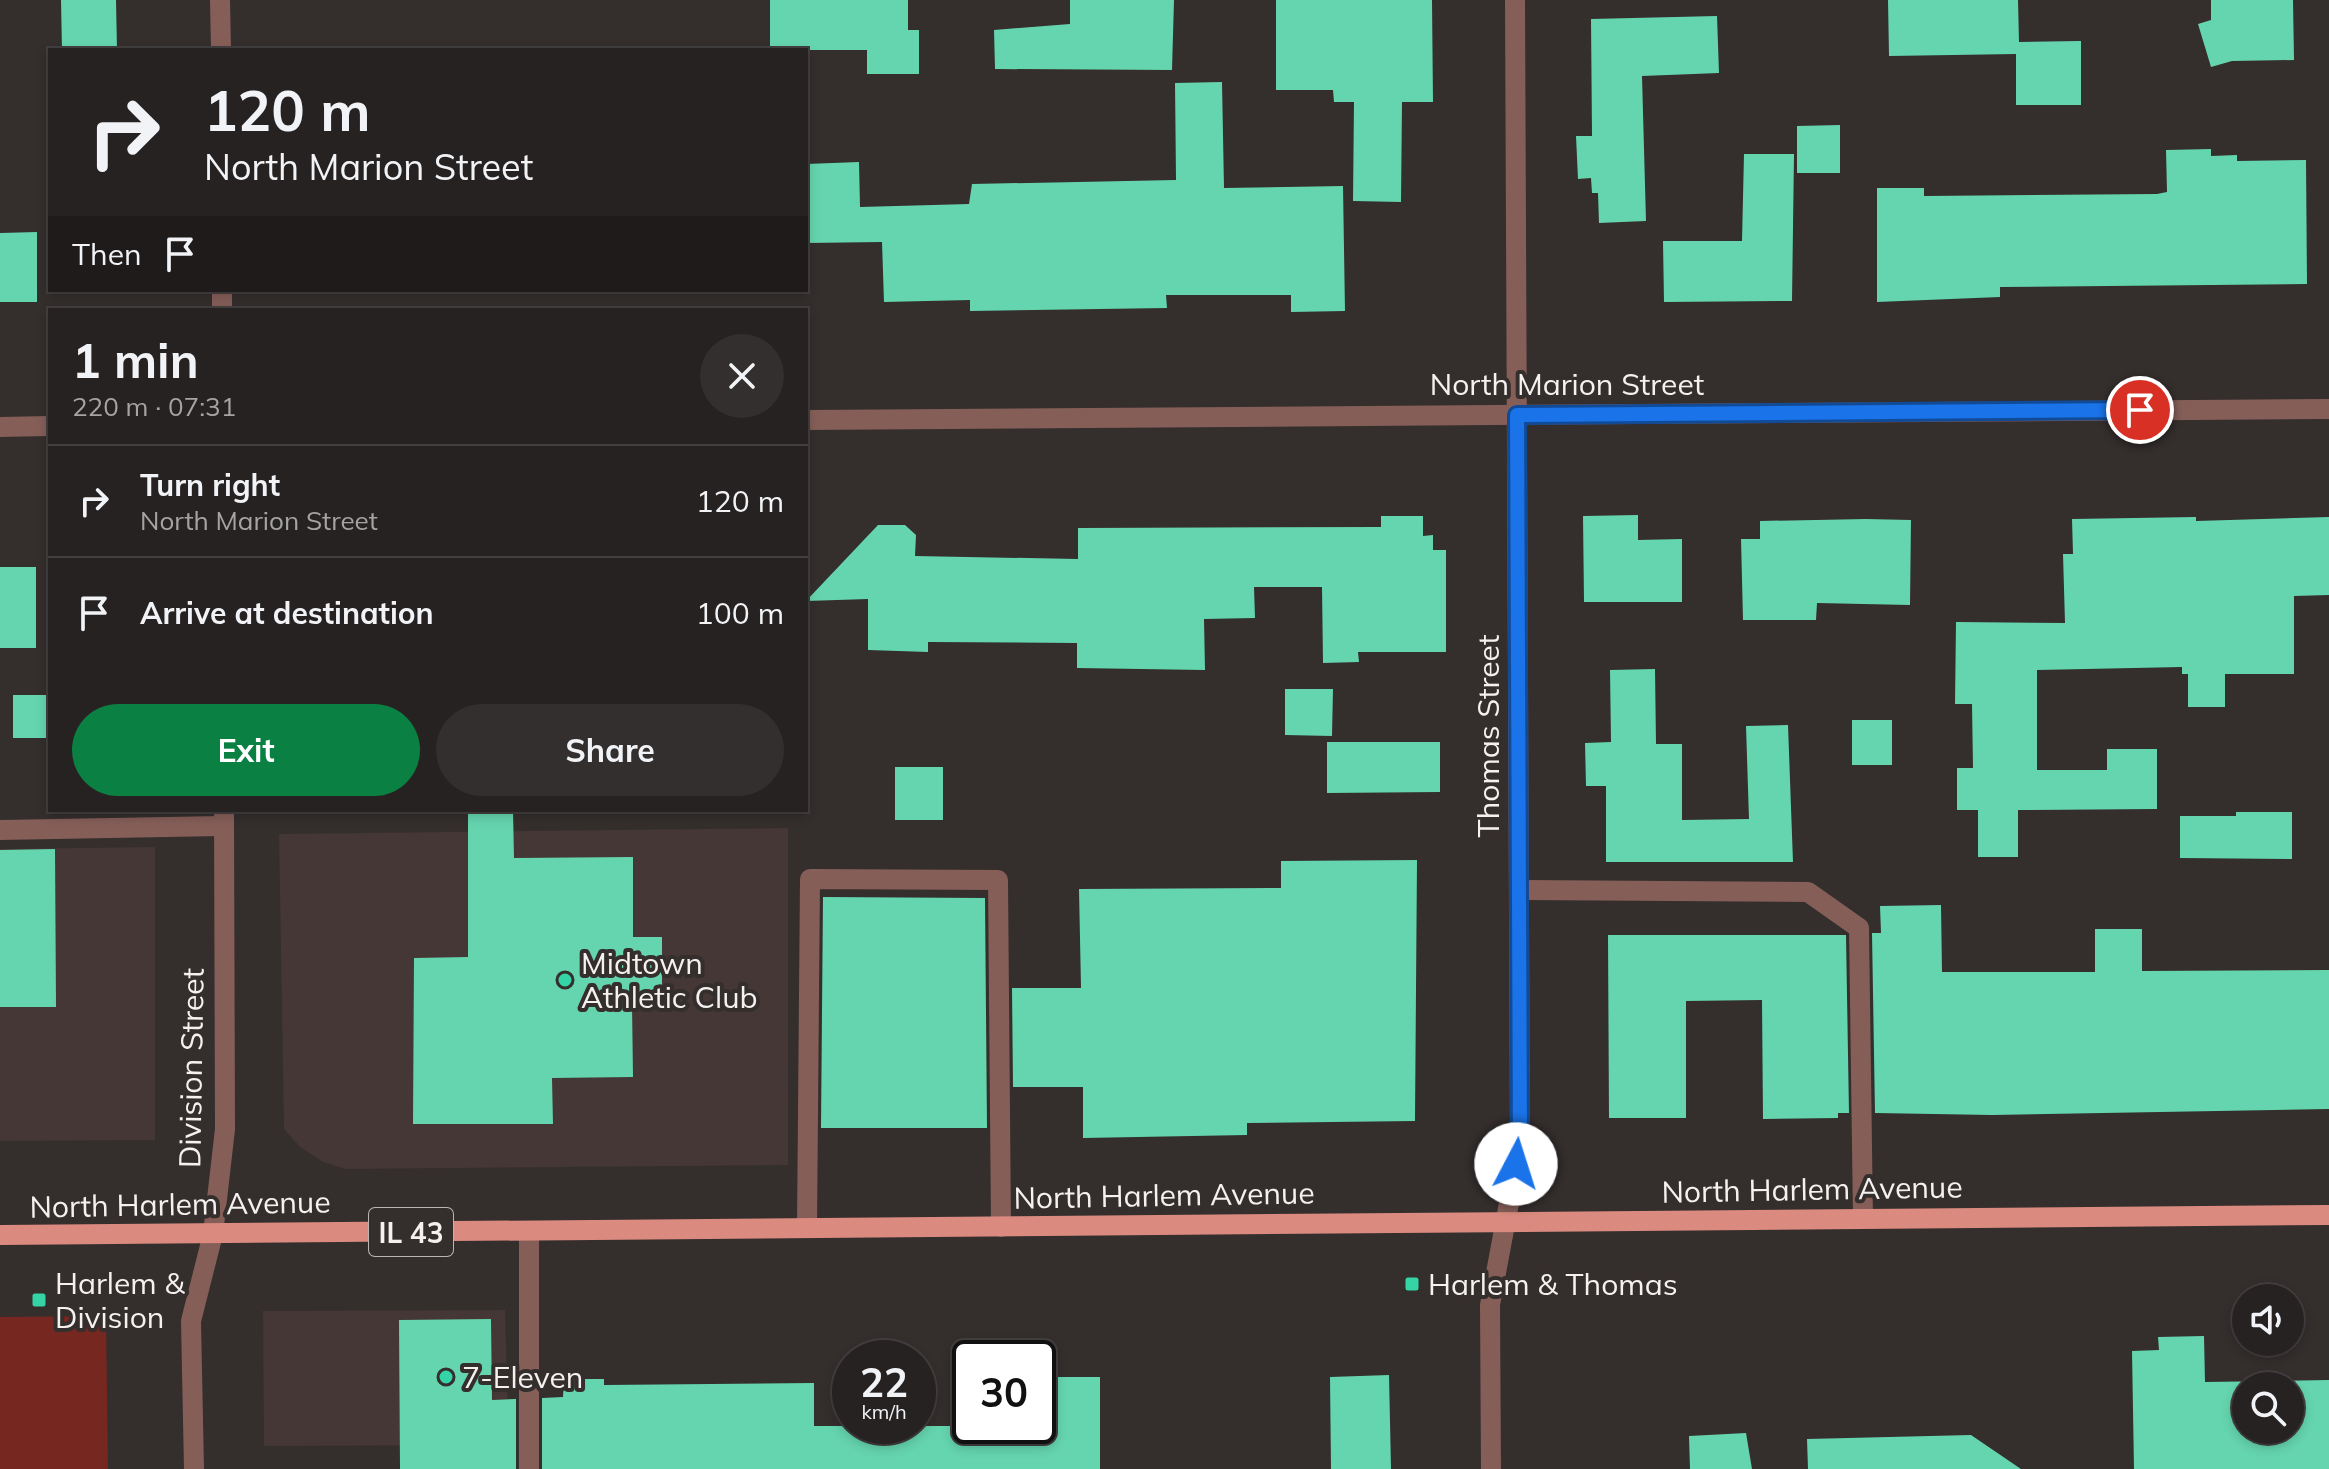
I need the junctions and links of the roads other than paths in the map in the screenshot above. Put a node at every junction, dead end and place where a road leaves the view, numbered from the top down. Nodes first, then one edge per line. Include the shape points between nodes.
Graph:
1 (220, 0) edge
2 (1515, 0) edge
3 (221, 48) edge
4 (2329, 409) edge
5 (1517, 415) junction
6 (808, 420) edge
7 (48, 426) edge
8 (0, 427) edge
9 (224, 818) edge
10 (0, 830) edge
11 (1519, 890) junction
12 (2329, 1215) edge
13 (1863, 1219) junction
14 (1504, 1222) junction
15 (1001, 1227) junction
16 (807, 1228) junction
17 (529, 1231) junction
18 (213, 1234) junction
19 (0, 1235) edge
20 (194, 1469) edge
21 (529, 1469) edge
22 (1491, 1469) edge

1 - 3 street
2 - 5 street, Thomas Street
4 - 5 street, North Marion Street
5 - 6 street, North Marion Street
5 - 11 street, Thomas Street
7 - 8 street
9 - 10 street
9 - 18 street, Division Street via 225,1129
11 - 13 street via 1808,892 1859,928
11 - 14 street, Thomas Street via 1520,1144
12 - 13 main road, North Harlem Avenue / IL 43
13 - 14 main road, North Harlem Avenue / IL 43
14 - 15 main road, North Harlem Avenue / IL 43
14 - 22 street, Thomas Street via 1490,1305
15 - 16 main road, North Harlem Avenue / IL 43
15 - 16 street via 998,880 810,879
16 - 17 main road, North Harlem Avenue / IL 43
17 - 18 main road, North Harlem Avenue / IL 43
17 - 21 street
18 - 19 main road, North Harlem Avenue / IL 43
18 - 20 street, Division Street via 191,1321

